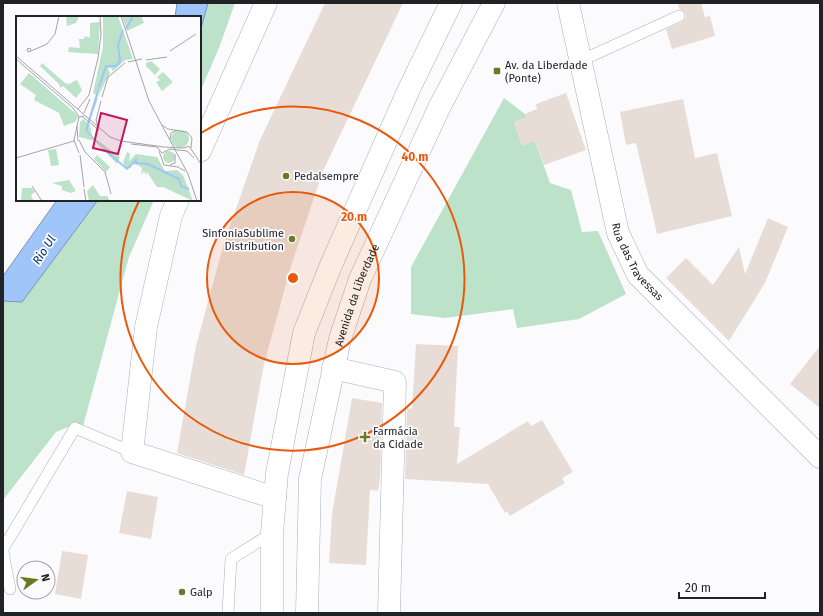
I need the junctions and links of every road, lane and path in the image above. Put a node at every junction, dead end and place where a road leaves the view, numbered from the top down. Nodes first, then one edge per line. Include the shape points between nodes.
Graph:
1 (266, 3) edge
2 (451, 3) edge
3 (494, 3) edge
4 (568, 3) edge
5 (679, 16) dead end
6 (580, 61) junction
7 (201, 150) edge
8 (178, 201) edge
9 (334, 368) junction
10 (132, 452) junction
11 (820, 457) edge
12 (275, 498) junction
13 (272, 533) junction
14 (3, 551) edge
15 (10, 589) dead end
16 (228, 613) edge
17 (272, 613) edge
18 (307, 613) edge
19 (389, 613) edge

1 - 7 street
2 - 12 street via 331,264 304,333 277,473
3 - 9 street, Avenida da Liberdade via 439,108 360,279 340,339
4 - 6 street, Rua das Travessas
5 - 6 lane
6 - 11 street, Rua das Travessas via 618,232 638,275
8 - 10 street via 171,216 146,327
9 - 18 street, Avenida da Liberdade via 310,479
9 - 19 street via 395,382
10 - 12 street
10 - 14 lane via 74,428
12 - 13 street
13 - 16 lane via 230,560
13 - 17 street
14 - 15 lane

